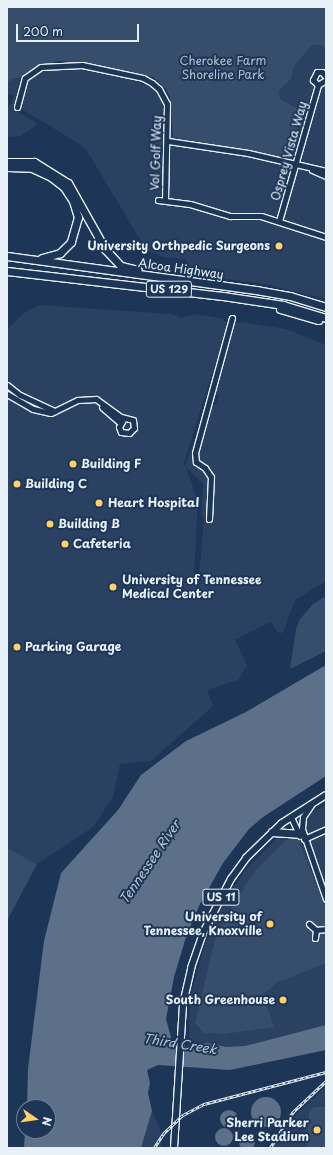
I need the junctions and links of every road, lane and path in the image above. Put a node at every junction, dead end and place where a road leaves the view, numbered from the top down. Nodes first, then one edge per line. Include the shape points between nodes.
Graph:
1 (326, 79) edge
2 (318, 85) junction
3 (16, 107) dead end
4 (168, 141) junction
5 (7, 162) edge
6 (298, 165) junction
7 (7, 167) edge
8 (326, 171) edge
9 (326, 176) edge
10 (158, 200) dead end
11 (165, 200) junction
12 (279, 221) junction
13 (326, 237) edge
14 (7, 256) edge
15 (30, 259) junction
16 (8, 271) edge
17 (212, 284) junction
18 (249, 300) junction
19 (326, 307) edge
20 (232, 318) dead end
21 (326, 318) edge
22 (326, 322) edge
23 (7, 385) edge
24 (7, 394) edge
25 (54, 411) junction
26 (121, 420) dead end
27 (209, 519) dead end
28 (326, 795) edge
29 (314, 801) junction
30 (291, 817) junction
31 (326, 829) edge
32 (272, 832) junction
33 (298, 834) junction
34 (304, 839) junction
35 (326, 899) edge
36 (309, 924) dead end
37 (326, 929) edge
38 (316, 930) junction
39 (315, 938) dead end
40 (174, 1148) edge

1 - 2 street, Osprey Vista Way via 322,85
1 - 2 street, Osprey Vista Way via 322,72 315,74 313,80
2 - 6 street, Osprey Vista Way
3 - 4 street, Vol Golf Way via 25,78 41,67 68,64 143,78 159,89 167,104
4 - 6 street via 248,153
4 - 11 street, Vol Golf Way
5 - 17 highway via 34,162 68,183 105,249 121,266
6 - 8 street
6 - 9 street
6 - 12 street, Osprey Vista Way
7 - 15 highway via 32,168 64,186 73,201 78,217 70,242 60,253 47,258
10 - 11 street
11 - 12 street via 190,204 230,216 261,216
12 - 13 street
14 - 15 highway, Alcoa Highway / US 129
15 - 17 highway, Alcoa Highway / US 129
16 - 18 highway, Alcoa Highway / US 129
17 - 19 highway, Alcoa Highway / US 129 via 290,296
18 - 21 highway, Alcoa Highway / US 129 via 283,305
18 - 22 highway
20 - 27 street via 195,453 196,462 211,477
23 - 25 street via 20,395
24 - 25 street via 38,411
25 - 26 street via 86,398
28 - 29 main road, US 11
29 - 30 main road, US 11
29 - 34 street via 302,822
30 - 32 main road, US 11
30 - 33 street
31 - 34 street
32 - 33 highway
32 - 40 main road, US 11 via 246,858 231,879 204,931 186,987 179,1039
33 - 34 street
34 - 35 street
36 - 38 street
37 - 38 street
38 - 39 street

